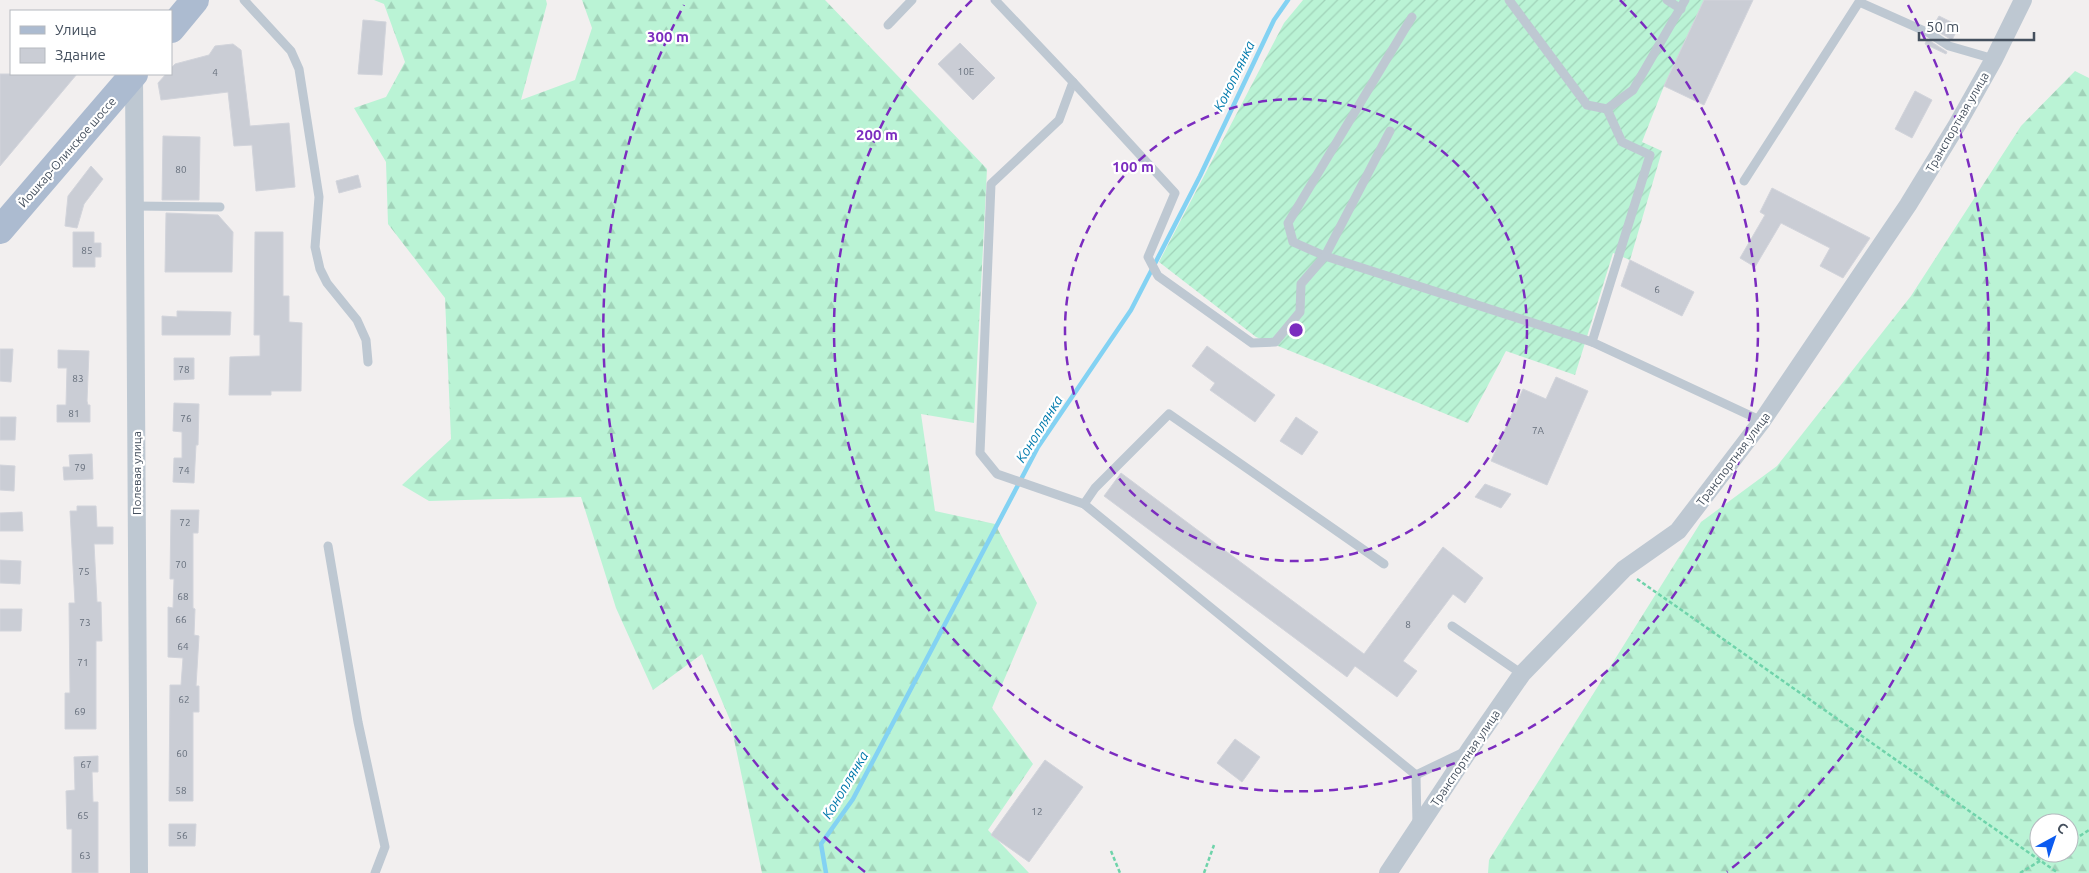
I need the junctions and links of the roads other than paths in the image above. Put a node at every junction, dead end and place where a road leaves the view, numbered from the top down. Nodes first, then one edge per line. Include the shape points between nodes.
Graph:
1 (244, 0) edge
2 (912, 0) edge
3 (995, 0) edge
4 (1509, 0) edge
5 (1667, 0) edge
6 (2022, 0) edge
7 (191, 1) edge
8 (1683, 4) edge
9 (1412, 16) dead end
10 (888, 25) dead end
11 (172, 28) edge
12 (1994, 58) junction
13 (133, 75) edge
14 (134, 75) edge
15 (1074, 82) junction
16 (1607, 108) junction
17 (1390, 131) dead end
18 (1744, 182) dead end
19 (134, 206) junction
20 (220, 207) dead end
21 (0, 230) edge
22 (1325, 256) junction
23 (1592, 342) junction
24 (368, 362) dead end
25 (1762, 421) junction
26 (1084, 504) junction
27 (328, 546) dead end
28 (1384, 564) dead end
29 (1452, 626) dead end
30 (1522, 674) junction
31 (1470, 749) junction
32 (1416, 775) junction
33 (1418, 828) junction
34 (139, 873) edge
35 (375, 873) edge
36 (1388, 873) edge

1 - 24 lane via 291,51 299,69 319,197 316,247 320,270 357,320 366,340
2 - 10 lane
3 - 15 lane
4 - 16 lane via 1587,105
5 - 8 lane
6 - 12 street, Транспортная улица
7 - 11 main road
8 - 16 lane via 1633,90
9 - 22 lane via 1288,222 1293,242
12 - 18 lane via 1949,46 1929,33 1859,2
12 - 25 street, Транспортная улица via 1908,205
13 - 21 main road, Йошкар-Олинское шоссе
14 - 19 street, Полевая улица
15 - 22 lane via 1175,193 1148,257 1158,276 1252,343 1275,342 1300,312 1301,284
15 - 26 lane via 1059,120 991,184 980,453 998,474
16 - 23 lane via 1622,142 1650,156
17 - 22 lane
19 - 20 lane
19 - 34 street, Полевая улица
22 - 23 lane
23 - 25 lane
25 - 30 street, Транспортная улица via 1678,531 1624,569
26 - 28 lane via 1095,488 1169,414
26 - 32 lane
27 - 35 lane via 358,722 385,847
29 - 30 lane
30 - 31 street, Транспортная улица
31 - 32 lane
31 - 33 street, Транспортная улица
32 - 33 lane
33 - 36 street, Транспортная улица

